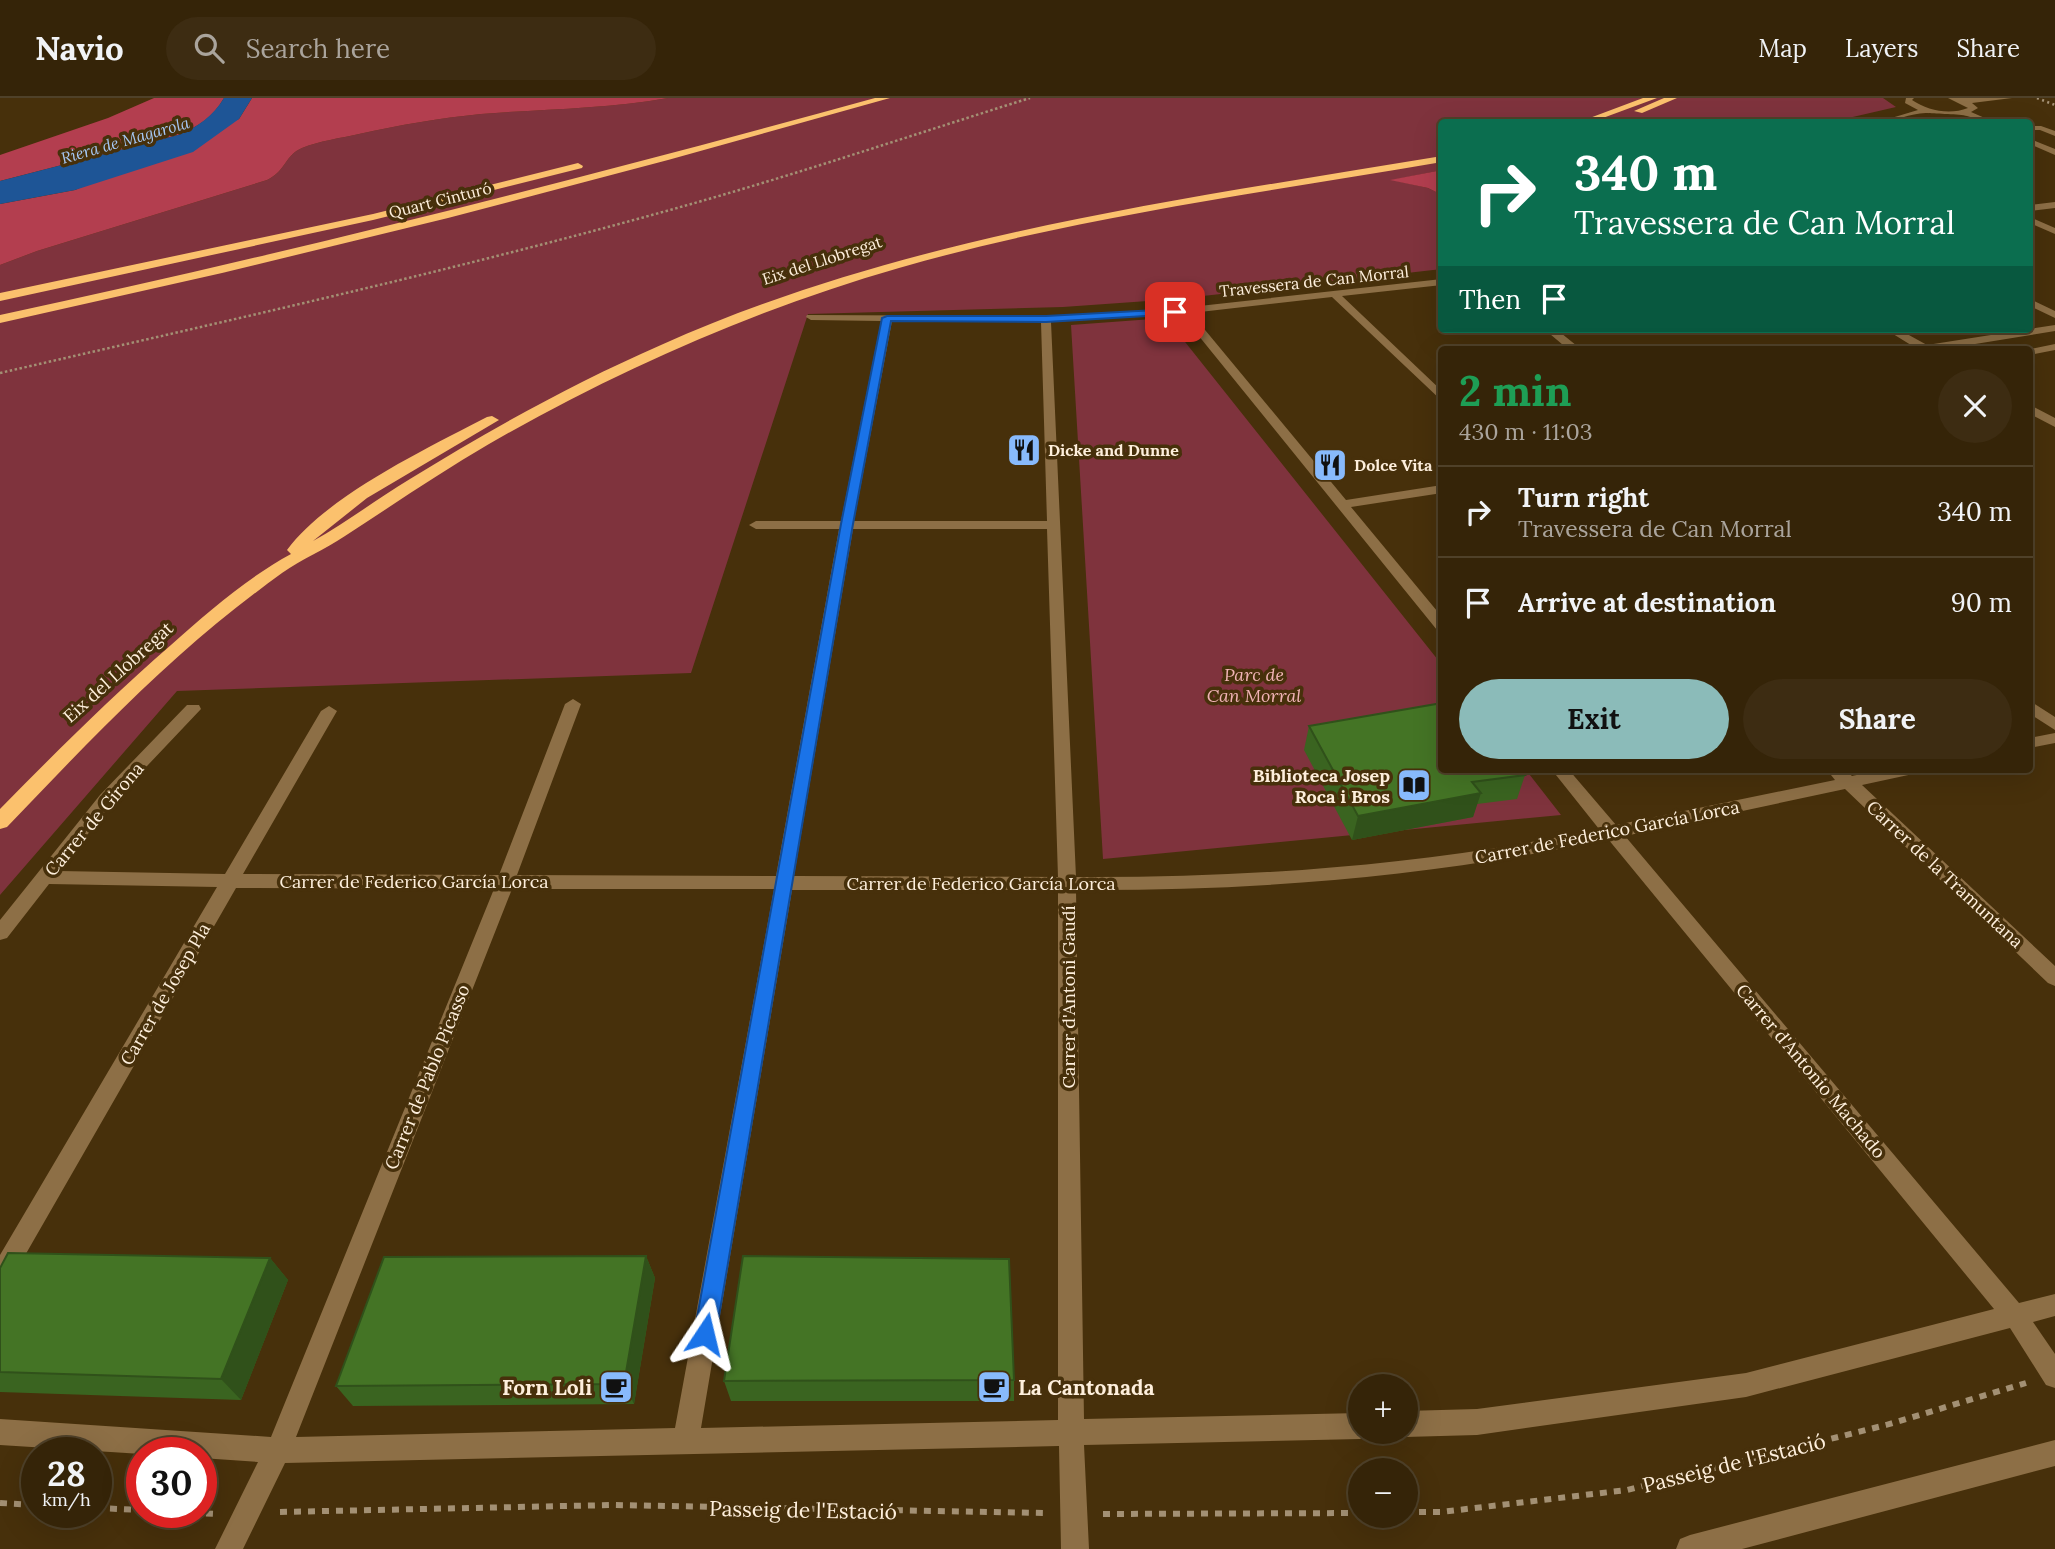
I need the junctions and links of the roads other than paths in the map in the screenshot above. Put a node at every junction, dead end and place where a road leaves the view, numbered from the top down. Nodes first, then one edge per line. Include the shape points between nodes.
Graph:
1 (885, 98) edge
2 (1652, 98) edge
3 (1672, 98) edge
4 (1910, 98) edge
5 (1952, 98) edge
6 (2008, 98) edge
7 (2000, 99) edge
8 (1964, 101) junction
9 (1927, 110) junction
10 (1966, 113) junction
11 (1592, 119) edge
12 (1612, 119) edge
13 (1893, 119) edge
14 (1982, 119) edge
15 (2033, 128) edge
16 (2055, 134) edge
17 (2033, 142) edge
18 (2055, 152) edge
19 (1438, 154) edge
20 (1438, 160) edge
21 (590, 163) dead end
22 (2055, 205) edge
23 (2033, 208) edge
24 (2033, 221) edge
25 (2055, 231) edge
26 (1438, 282) edge
27 (1335, 295) junction
28 (0, 297) edge
29 (2033, 303) edge
30 (1184, 312) junction
31 (2055, 314) edge
32 (811, 317) dead end
33 (887, 318) junction
34 (1046, 319) junction
35 (0, 320) edge
36 (2055, 328) edge
37 (2033, 332) edge
38 (1554, 333) edge
39 (1897, 333) edge
40 (2024, 333) edge
41 (1571, 346) edge
42 (1920, 346) edge
43 (1944, 346) edge
44 (2055, 348) edge
45 (2033, 352) edge
46 (1438, 393) edge
47 (2033, 411) edge
48 (2055, 424) edge
49 (1438, 490) edge
50 (1341, 505) junction
51 (847, 524) junction
52 (756, 525) dead end
53 (1054, 525) junction
54 (278, 568) junction
55 (1438, 622) edge
56 (573, 704) dead end
57 (2033, 708) edge
58 (193, 709) dead end
59 (329, 711) dead end
60 (2055, 725) edge
61 (2055, 738) edge
62 (2033, 742) edge
63 (58, 760) junction
64 (1562, 773) edge
65 (1874, 773) edge
66 (1842, 776) edge
67 (0, 803) edge
68 (0, 822) edge
69 (1612, 834) junction
70 (44, 877) junction
71 (232, 881) junction
72 (506, 881) junction
73 (783, 883) junction
74 (1067, 883) junction
75 (0, 933) edge
76 (2055, 978) edge
77 (0, 1277) edge
78 (2055, 1305) edge
79 (2016, 1317) junction
80 (2054, 1375) edge
81 (1418, 1424) edge
82 (1348, 1426) edge
83 (1071, 1430) junction
84 (0, 1432) edge
85 (686, 1440) junction
86 (278, 1450) junction
87 (2055, 1452) edge
88 (229, 1549) edge
89 (1074, 1549) edge
90 (1690, 1549) edge

1 - 35 highway, Quart Cinturó via 432,218
2 - 11 highway
3 - 12 highway
4 - 9 street via 1910,104
5 - 8 street
6 - 7 street
7 - 8 street
8 - 10 street via 1974,108
9 - 10 street
9 - 13 street
10 - 14 street
15 - 16 street
17 - 18 street
19 - 54 highway, Eix del Llobregat via 1062,218 828,278 681,331 537,396 387,479 310,533
20 - 54 highway, Eix del Llobregat via 1040,229 891,266 764,309 667,347 516,422
21 - 28 highway, Quart Cinturó via 373,217
22 - 23 street
24 - 25 street
26 - 27 street, Travessera de Can Morral
27 - 30 street, Travessera de Can Morral
27 - 46 street
29 - 31 street
30 - 34 street, Travessera de Can Morral
30 - 50 street
32 - 33 street, Travessera de Can Morral
33 - 34 street, Travessera de Can Morral
33 - 51 street
34 - 53 street, Carrer d'Antoni Gaudí
36 - 37 street
38 - 41 street
39 - 42 street
40 - 43 street
44 - 45 street
47 - 48 street
49 - 50 street
50 - 55 street
51 - 52 street
51 - 53 street
51 - 73 street
53 - 74 street, Carrer d'Antoni Gaudí
54 - 63 highway, Eix del Llobregat via 210,620
56 - 72 street, Carrer de Pablo Picasso
57 - 60 street
58 - 70 street, Carrer de Girona via 106,799
59 - 71 street, Carrer de Josep Pla
61 - 62 street
63 - 67 highway
63 - 68 highway, Eix del Llobregat
64 - 69 street, Carrer d'Antonio Machado
65 - 66 street, Carrer de Federico García Lorca
66 - 69 street, Carrer de Federico García Lorca
66 - 76 street, Carrer de la Tramuntana
69 - 74 street, Carrer de Federico García Lorca via 1515,853 1346,874
69 - 79 street, Carrer d'Antonio Machado
70 - 71 street, Carrer de Federico García Lorca
70 - 75 street, Carrer de Girona
71 - 72 street, Carrer de Federico García Lorca
71 - 77 street, Carrer de Josep Pla
72 - 73 street, Carrer de Federico García Lorca
72 - 86 street, Carrer de Pablo Picasso
73 - 74 street, Carrer de Federico García Lorca
73 - 85 street
74 - 83 street, Carrer d'Antoni Gaudí
78 - 79 street
79 - 80 street, Carrer d'Antonio Machado
79 - 81 street via 1746,1385 1477,1422
82 - 83 street
83 - 85 street
83 - 89 street, Carrer d'Antoni Gaudí
84 - 86 street
85 - 86 street
86 - 88 street
87 - 90 street

